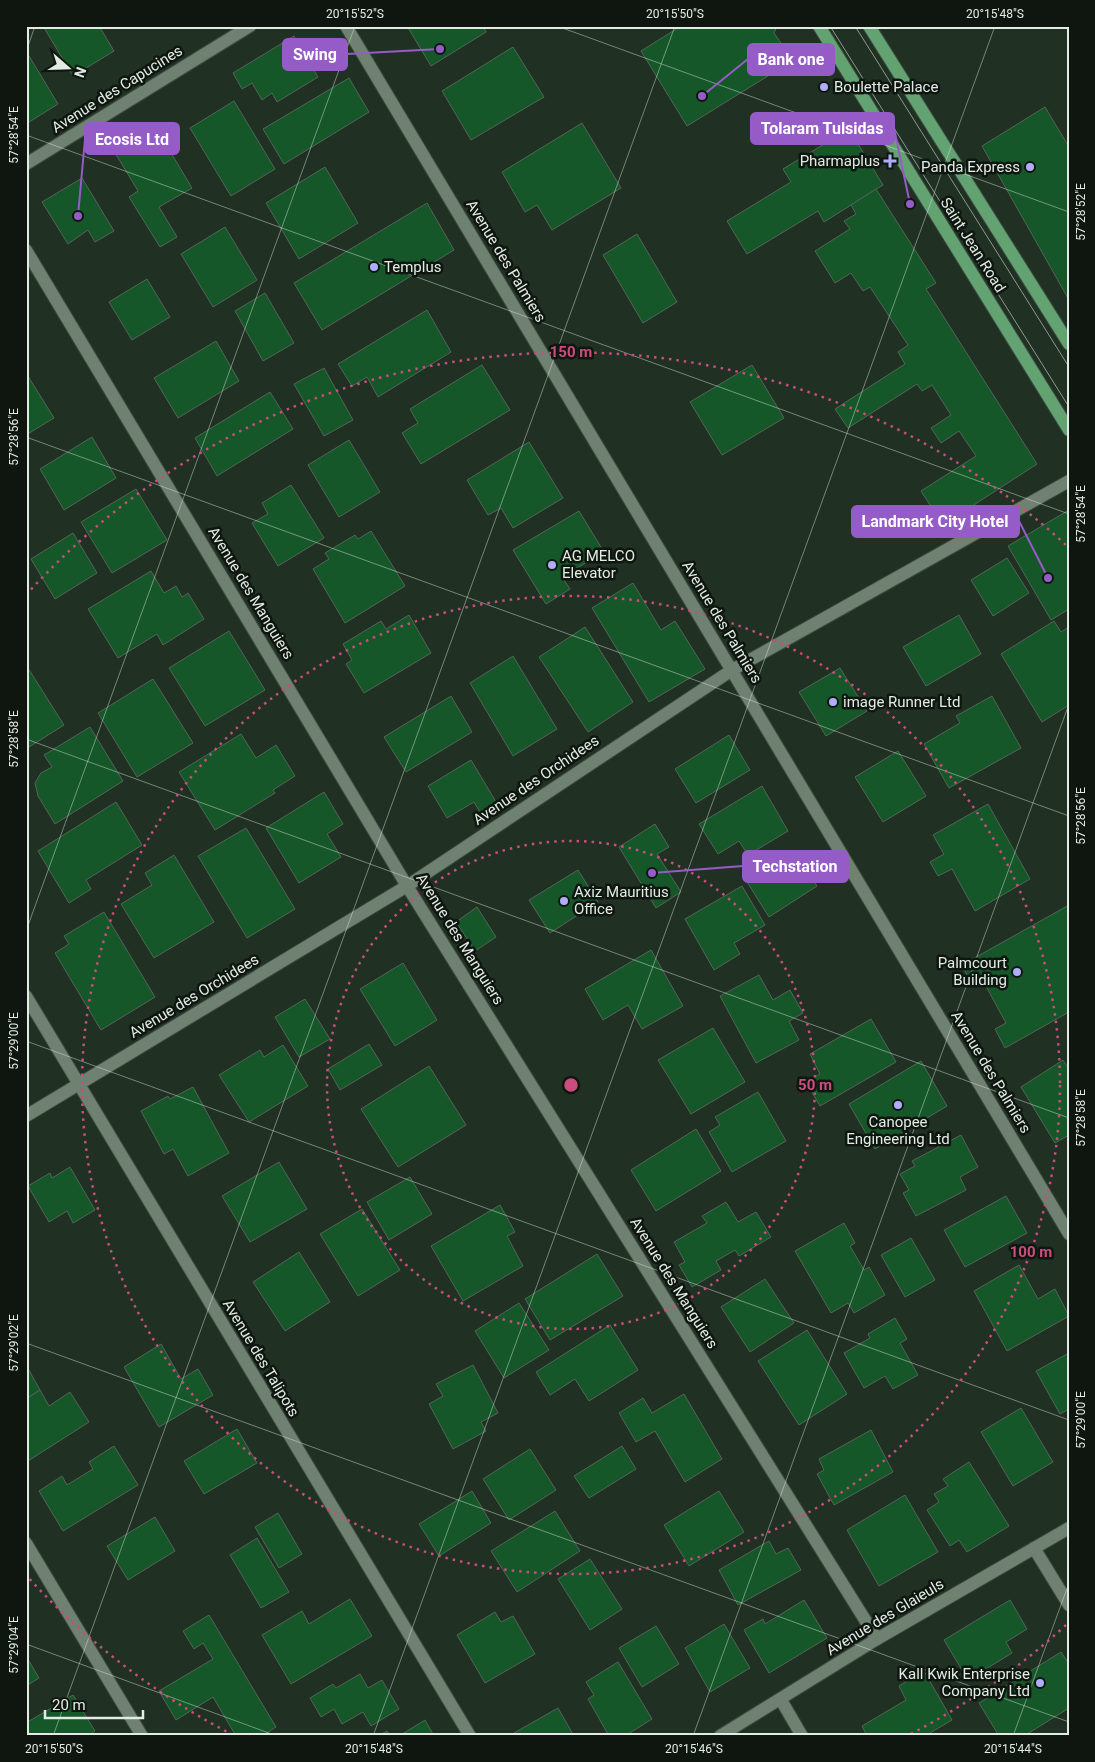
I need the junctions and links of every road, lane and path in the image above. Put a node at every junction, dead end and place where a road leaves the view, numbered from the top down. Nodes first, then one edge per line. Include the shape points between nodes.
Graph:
1 (250, 26) edge
2 (346, 26) edge
3 (818, 26) edge
4 (869, 26) edge
5 (26, 164) edge
6 (26, 250) edge
7 (1069, 344) edge
8 (1069, 430) edge
9 (1069, 481) edge
10 (732, 670) junction
11 (407, 886) junction
12 (26, 996) edge
13 (79, 1084) junction
14 (26, 1116) edge
15 (1069, 1234) edge
16 (1069, 1528) edge
17 (26, 1543) edge
18 (1034, 1548) junction
19 (1069, 1606) edge
20 (877, 1639) junction
21 (781, 1700) junction
22 (142, 1736) edge
23 (470, 1736) edge
24 (720, 1736) edge
25 (802, 1736) edge

1 - 5 street, Avenue des Capucines
2 - 10 street, Avenue des Palmiers
3 - 8 main road, Saint Jean Road
4 - 7 main road, Saint Jean Road
6 - 11 street, Avenue des Manguiers
9 - 10 street, Avenue des Orchidees
10 - 11 street, Avenue des Orchidees
10 - 15 street, Avenue des Palmiers
11 - 13 street, Avenue des Orchidees
11 - 20 street, Avenue des Manguiers
12 - 13 street, Avenue des Talipots
13 - 14 street, Avenue des Orchidees
13 - 23 street, Avenue des Talipots
16 - 18 street, Avenue des Glaieuls
17 - 22 street
18 - 19 street
18 - 20 street, Avenue des Glaieuls
20 - 21 street, Avenue des Glaieuls
21 - 24 street, Avenue des Glaieuls
21 - 25 street

